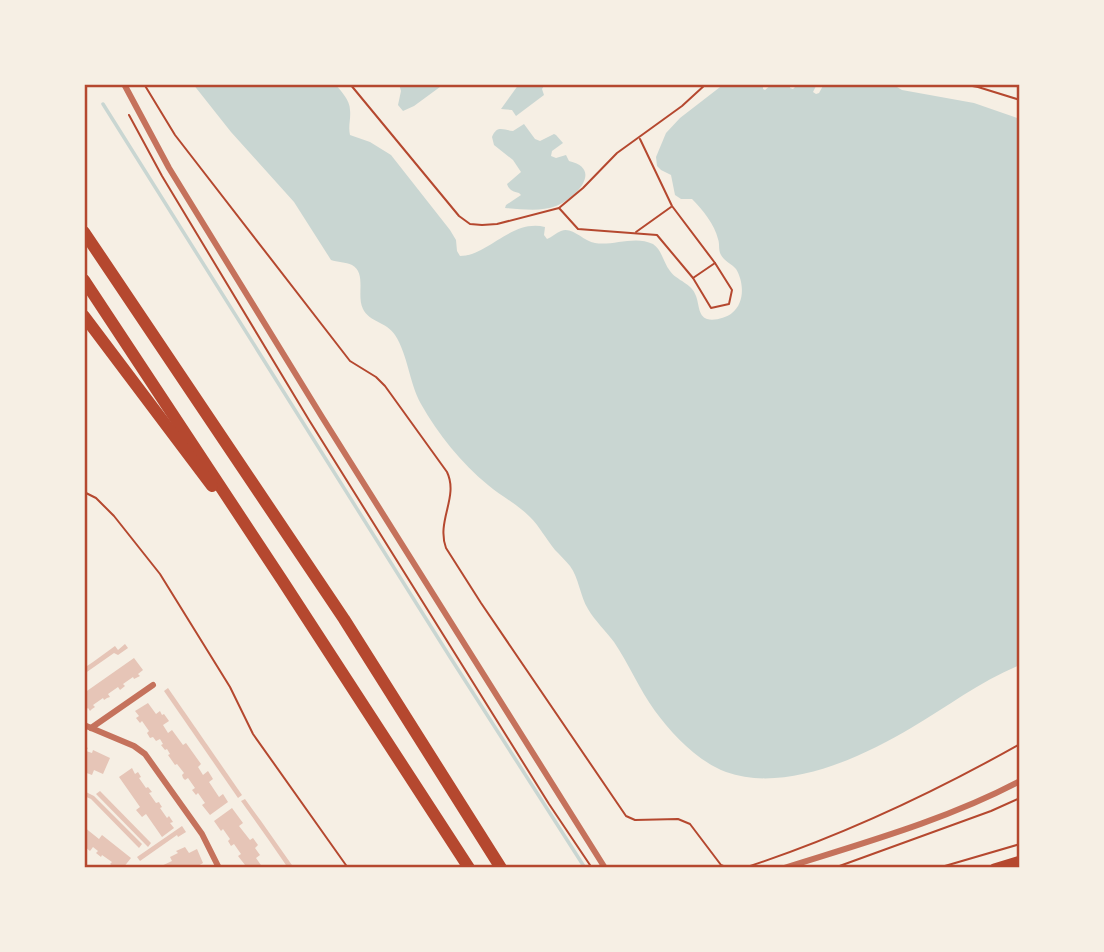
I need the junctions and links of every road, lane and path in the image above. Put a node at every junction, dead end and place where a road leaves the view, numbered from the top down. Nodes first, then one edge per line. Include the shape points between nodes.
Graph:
1 (124, 84) edge
2 (144, 84) edge
3 (350, 84) edge
4 (706, 84) edge
5 (961, 84) edge
6 (1020, 100) edge
7 (126, 109) dead end
8 (639, 138) junction
9 (672, 206) junction
10 (559, 208) junction
11 (84, 232) edge
12 (634, 233) junction
13 (715, 263) junction
14 (693, 278) junction
15 (84, 280) edge
16 (84, 316) edge
17 (84, 492) edge
18 (282, 580) junction
19 (153, 685) dead end
20 (88, 727) edge
21 (1020, 744) edge
22 (1020, 781) edge
23 (1020, 798) edge
24 (1020, 844) edge
25 (1020, 860) edge
26 (219, 868) edge
27 (348, 868) edge
28 (469, 868) edge
29 (501, 868) edge
30 (592, 868) edge
31 (606, 868) edge
32 (728, 868) edge
33 (744, 868) edge
34 (784, 868) edge
35 (834, 868) edge
36 (939, 868) edge
37 (994, 868) edge

1 - 31 street via 169,168 307,394
2 - 32 path via 175,135 307,307 350,361 385,386 447,472 452,489 443,526 446,548 626,816 684,820 720,865
3 - 10 path via 459,216 470,223 497,224
4 - 8 path
5 - 6 path
7 - 30 path via 296,398
8 - 9 path
8 - 10 path
9 - 12 path
9 - 13 path
10 - 12 path via 578,229
11 - 29 highway via 336,607
12 - 14 path via 657,235
13 - 14 path
13 - 14 path via 732,290 729,304 711,308
15 - 18 highway
16 - 18 highway
17 - 27 path via 114,516 160,574 230,687 253,734
18 - 28 highway
19 - 20 street
20 - 26 street via 145,754 202,834
21 - 33 path via 866,820
22 - 34 street via 917,825
23 - 35 path
24 - 36 path
25 - 37 main road

